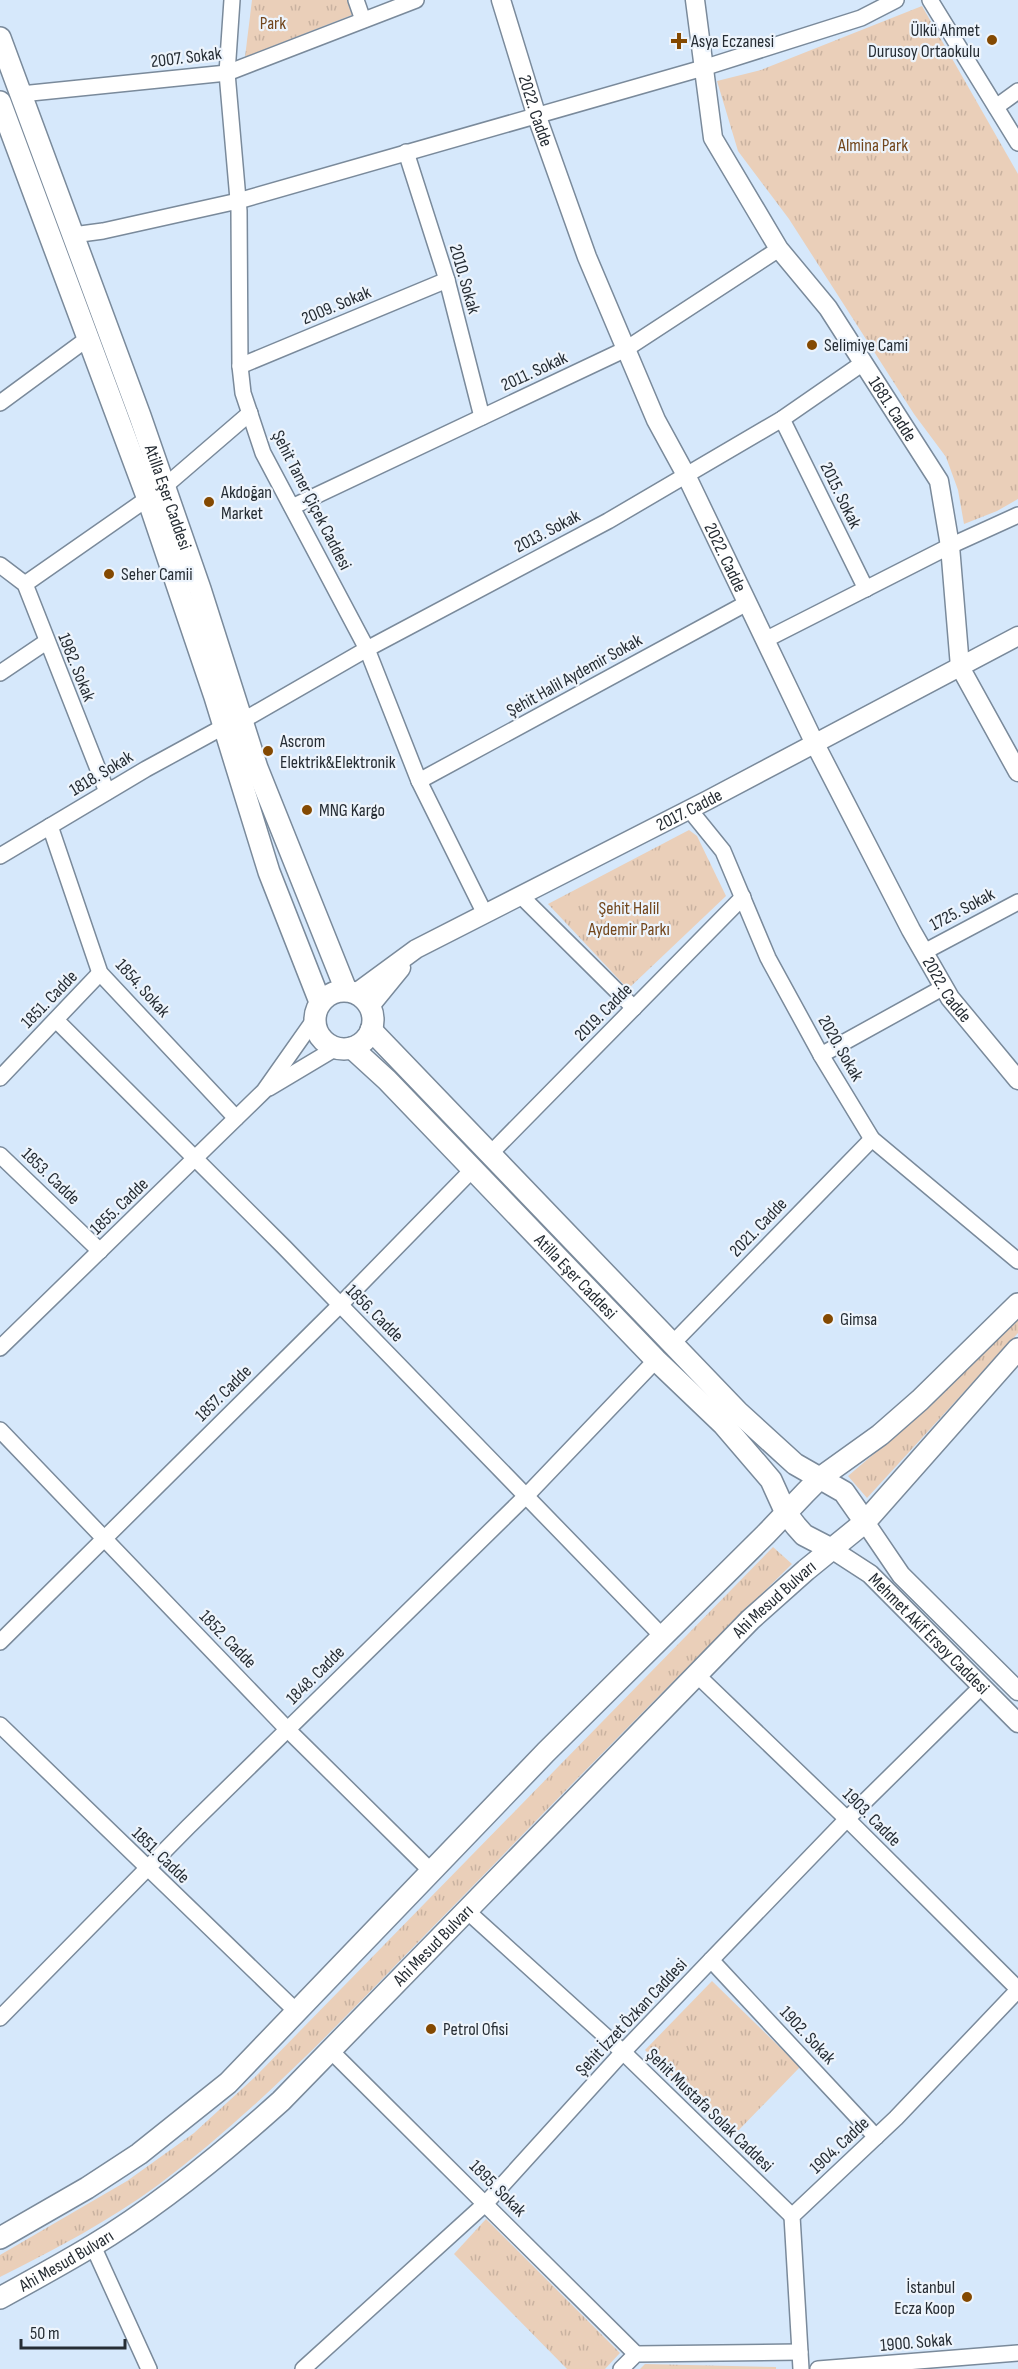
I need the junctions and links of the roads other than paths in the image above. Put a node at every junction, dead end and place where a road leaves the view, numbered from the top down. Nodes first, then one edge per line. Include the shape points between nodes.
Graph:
1 (232, 0) edge
2 (356, 0) edge
3 (416, 0) edge
4 (501, 0) edge
5 (695, 0) edge
6 (896, 0) edge
7 (930, 0) edge
8 (363, 20) junction
9 (0, 38) edge
10 (703, 68) junction
11 (227, 73) junction
12 (1018, 91) edge
13 (21, 94) junction
14 (0, 102) edge
15 (996, 107) junction
16 (536, 114) junction
17 (1018, 143) edge
18 (406, 152) junction
19 (238, 201) junction
20 (73, 235) junction
21 (779, 249) junction
22 (447, 280) junction
23 (87, 339) junction
24 (626, 349) junction
25 (863, 363) junction
26 (240, 366) junction
27 (0, 403) edge
28 (250, 413) junction
29 (482, 417) junction
30 (782, 419) junction
31 (686, 475) junction
32 (156, 493) junction
33 (292, 507) junction
34 (1018, 515) edge
35 (950, 546) junction
36 (0, 565) edge
37 (25, 585) junction
38 (866, 589) junction
39 (747, 603) junction
40 (1018, 636) edge
41 (765, 640) junction
42 (46, 642) junction
43 (367, 649) junction
44 (960, 667) junction
45 (0, 673) edge
46 (233, 724) junction
47 (815, 744) junction
48 (1016, 764) edge
49 (419, 781) junction
50 (107, 792) junction
51 (689, 809) junction
52 (50, 826) junction
53 (0, 856) edge
54 (521, 896) junction
55 (743, 897) junction
56 (1018, 902) edge
57 (485, 914) junction
58 (924, 952) junction
59 (100, 973) junction
60 (944, 987) junction
61 (357, 996) junction
62 (634, 1008) junction
63 (317, 1011) junction
64 (56, 1020) junction
65 (371, 1030) junction
66 (344, 1048) junction
67 (821, 1055) junction
68 (0, 1078) edge
69 (1018, 1080) edge
70 (264, 1091) junction
71 (236, 1118) junction
72 (872, 1138) junction
73 (490, 1154) junction
74 (0, 1155) edge
75 (195, 1158) junction
76 (473, 1169) junction
77 (100, 1251) junction
78 (1018, 1260) edge
79 (1018, 1304) edge
80 (340, 1305) junction
81 (672, 1344) junction
82 (0, 1348) edge
83 (1018, 1349) edge
84 (656, 1360) junction
85 (0, 1430) edge
86 (820, 1478) junction
87 (527, 1495) junction
88 (786, 1513) junction
89 (865, 1522) junction
90 (104, 1537) junction
91 (833, 1550) junction
92 (663, 1637) junction
93 (0, 1642) edge
94 (697, 1675) junction
95 (982, 1686) junction
96 (1018, 1691) edge
97 (1018, 1723) edge
98 (0, 1725) edge
99 (288, 1730) junction
100 (847, 1819) junction
101 (147, 1869) junction
102 (431, 1870) junction
103 (467, 1911) junction
104 (711, 1960) junction
105 (1018, 1990) edge
106 (296, 2011) junction
107 (0, 2018) edge
108 (332, 2051) junction
109 (622, 2052) junction
110 (876, 2137) junction
111 (486, 2203) junction
112 (792, 2216) junction
113 (0, 2238) edge
114 (93, 2246) junction
115 (0, 2298) edge
116 (800, 2352) junction
117 (1018, 2353) edge
118 (636, 2354) junction
119 (149, 2369) edge
120 (303, 2369) edge
121 (621, 2369) edge
122 (801, 2369) edge
123 (818, 2369) edge

1 - 11 street, Şehit Taner Çiçek Caddesi
2 - 8 street
3 - 8 street, 2007. Sokak
4 - 16 street, 2022. Cadde
5 - 10 street, 1681. Cadde
6 - 10 street via 861,18
7 - 15 street
8 - 11 street, 2007. Sokak
9 - 13 main road, Atilla Eşer Caddesi
10 - 16 street
10 - 21 street, 1681. Cadde via 713,138
11 - 13 street, 2007. Sokak
11 - 19 street, Şehit Taner Çiçek Caddesi
12 - 15 street
13 - 20 main road, Atilla Eşer Caddesi
14 - 23 main road, Atilla Eşer Caddesi
15 - 17 street
16 - 18 street
16 - 24 street, 2022. Cadde via 587,257
18 - 19 street
18 - 22 street, 2010. Sokak
19 - 20 street
19 - 26 street, Şehit Taner Çiçek Caddesi
20 - 32 main road, Atilla Eşer Caddesi
21 - 24 street, 2011. Sokak
21 - 25 street, 1681. Cadde via 828,308
22 - 26 street, 2009. Sokak
22 - 29 street, 2010. Sokak
23 - 27 street
23 - 32 main road, Atilla Eşer Caddesi
24 - 29 street, 2011. Sokak
24 - 31 street, 2022. Cadde via 656,420
25 - 30 street, 2013. Sokak
25 - 35 street, 1681. Cadde via 939,481
26 - 28 street, Şehit Taner Çiçek Caddesi
28 - 32 street
28 - 33 street, Şehit Taner Çiçek Caddesi via 263,453
29 - 33 street, 2011. Sokak
30 - 31 street, 2013. Sokak
30 - 38 street, 2015. Sokak
31 - 39 street, 2022. Cadde
31 - 43 street, 2013. Sokak via 608,521
32 - 37 street
32 - 46 main road, Atilla Eşer Caddesi
33 - 43 street, Şehit Taner Çiçek Caddesi
34 - 35 street
35 - 38 street
35 - 44 street, 1681. Cadde
36 - 37 street
37 - 42 street, 1982. Sokak
38 - 41 street
39 - 41 street, 2022. Cadde
39 - 49 street, Şehit Halil Aydemir Sokak
40 - 44 street, 2017. Cadde
41 - 47 street, 2022. Cadde
42 - 45 street
42 - 50 street, 1982. Sokak
43 - 46 street, 2013. Sokak
43 - 49 street, Şehit Taner Çiçek Caddesi
44 - 47 street, 2017. Cadde
44 - 48 street, 1681. Cadde
46 - 50 street, 1818. Sokak
46 - 61 main road, Atilla Eşer Caddesi via 257,768
46 - 63 main road, Atilla Eşer Caddesi via 269,872
47 - 51 street, 2017. Cadde
47 - 58 street, 2022. Cadde
49 - 57 street, Şehit Taner Çiçek Caddesi
50 - 52 street, 1818. Sokak
51 - 54 street, 2017. Cadde
51 - 55 street, 2020. Sokak via 723,851
52 - 53 street, 1818. Sokak
52 - 59 street, 1854. Sokak
54 - 57 street, 2017. Cadde
54 - 62 street
55 - 62 street, 2019. Cadde
55 - 67 street, 2020. Sokak via 768,958
56 - 58 street, 1725. Sokak
57 - 61 street, 2017. Cadde via 416,949
58 - 60 street, 2022. Cadde
59 - 64 street, 1851. Cadde
59 - 71 street, 1854. Sokak
60 - 67 street
60 - 69 street, 2022. Cadde
61 - 63 main road via 327,995
61 - 65 main road via 373,1016
62 - 73 street, 2019. Cadde
63 - 66 main road via 319,1037 327,1045
63 - 70 street, 1855. Cadde
64 - 68 street, 1851. Cadde
64 - 75 street, 1856. Cadde
65 - 66 main road via 363,1043
65 - 73 main road, Atilla Eşer Caddesi
66 - 70 street, 1855. Cadde
66 - 76 main road, Atilla Eşer Caddesi via 387,1080
67 - 72 street, 2020. Sokak
70 - 71 street, 1855. Cadde
71 - 75 street, 1855. Cadde
72 - 78 street, 2020. Sokak
72 - 81 street, 2021. Cadde
73 - 81 main road, Atilla Eşer Caddesi
74 - 77 street, 1853. Cadde
75 - 77 street, 1855. Cadde
75 - 80 street, 1856. Cadde
76 - 80 street, 1857. Cadde
76 - 84 main road, Atilla Eşer Caddesi
77 - 82 street, 1855. Cadde
79 - 86 main road via 920,1400
80 - 87 street, 1856. Cadde
80 - 90 street, 1857. Cadde
81 - 86 main road, Atilla Eşer Caddesi via 786,1456
83 - 89 main road, Ahi Mesud Bulvarı
84 - 87 street, 1848. Cadde
84 - 88 main road, Atilla Eşer Caddesi via 723,1424 760,1467
85 - 90 street, 1852. Cadde
86 - 88 main road
86 - 89 main road via 844,1492
87 - 92 street, 1856. Cadde
87 - 99 street, 1848. Cadde
88 - 91 main road, Ahi Mesud Bulvarı via 804,1535
88 - 92 main road
89 - 91 main road, Ahi Mesud Bulvarı
89 - 96 street, Mehmet Akif Ersoy Caddesi via 902,1575
90 - 93 street, 1857. Cadde
90 - 99 street, 1852. Cadde
91 - 94 main road, Ahi Mesud Bulvarı via 771,1600
91 - 95 street, Mehmet Akif Ersoy Caddesi via 870,1574
92 - 102 main road
94 - 100 street, 1903. Cadde
94 - 103 main road, Ahi Mesud Bulvarı
95 - 97 street, Mehmet Akif Ersoy Caddesi
95 - 100 street, Şehit İzzet Özkan Caddesi
98 - 101 street, 1851. Cadde
99 - 101 street, 1848. Cadde
99 - 102 street, 1852. Cadde
100 - 104 street, Şehit İzzet Özkan Caddesi
100 - 105 street, 1903. Cadde
101 - 106 street, 1851. Cadde
101 - 107 street, 1848. Cadde
102 - 106 main road
103 - 108 main road, Ahi Mesud Bulvarı
103 - 109 street, Şehit Mustafa Solak Caddesi
104 - 109 street, Şehit İzzet Özkan Caddesi
104 - 110 street, 1902. Sokak
105 - 110 street, 1904. Cadde
106 - 113 main road via 228,2083 147,2148
108 - 111 street, 1895. Sokak
108 - 114 main road, Ahi Mesud Bulvarı via 214,2159
109 - 111 street, Şehit İzzet Özkan Caddesi
109 - 112 street, Şehit Mustafa Solak Caddesi
110 - 112 street, 1904. Cadde
111 - 118 street, 1895. Sokak
111 - 120 street, Şehit İzzet Özkan Caddesi
112 - 116 street
114 - 115 main road, Ahi Mesud Bulvarı
114 - 119 street
116 - 118 street
116 - 122 street
117 - 123 street, 1900. Sokak
118 - 121 street

